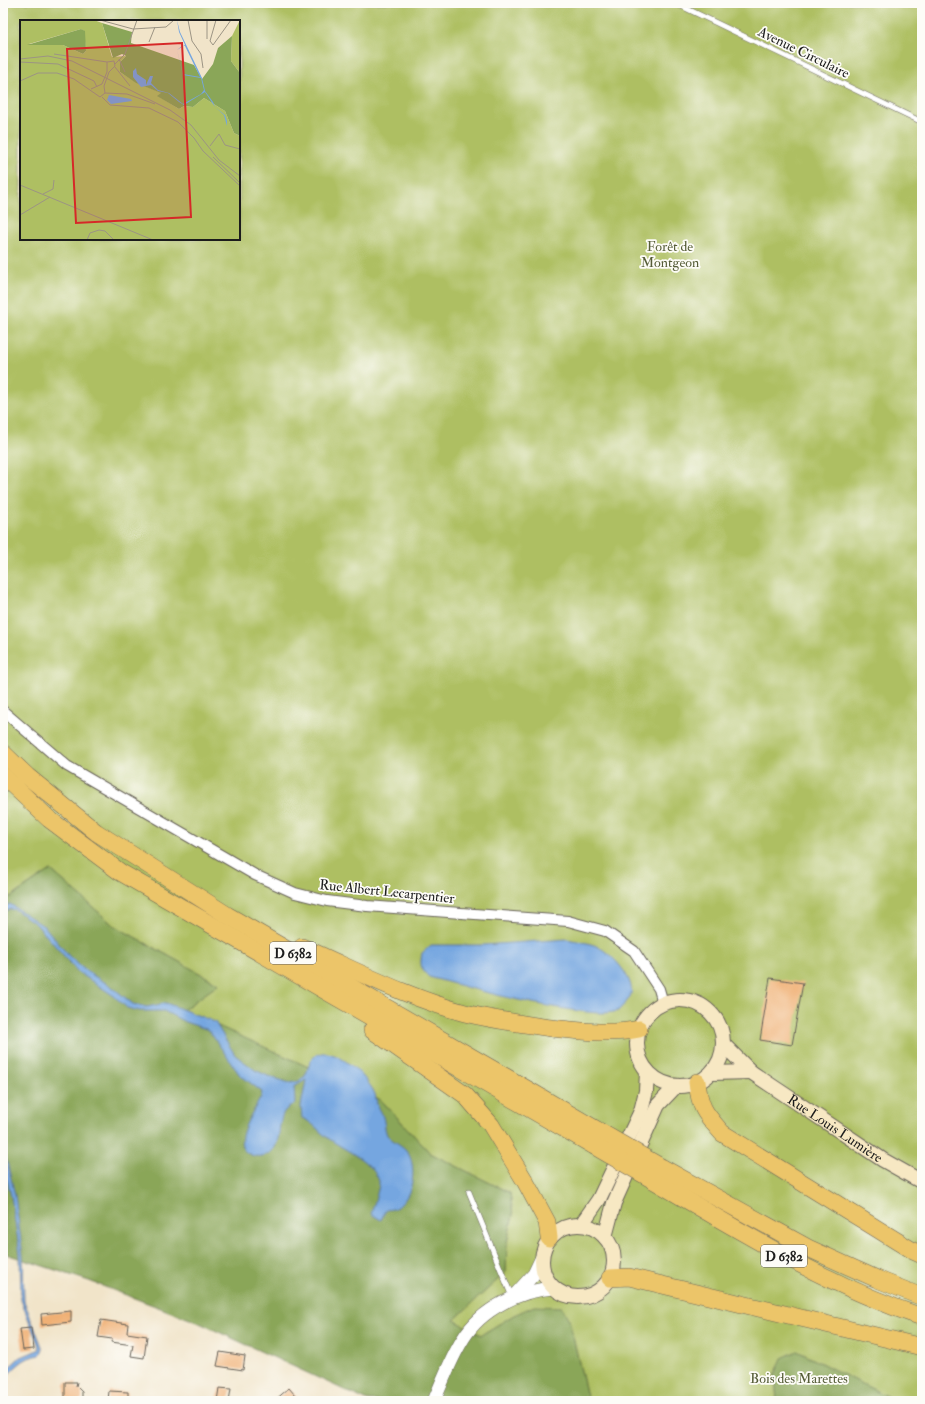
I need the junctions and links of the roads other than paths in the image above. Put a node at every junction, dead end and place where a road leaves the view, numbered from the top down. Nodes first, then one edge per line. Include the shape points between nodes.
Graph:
1 (675, 3) edge
2 (922, 122) edge
3 (3, 711) edge
4 (3, 753) edge
5 (3, 776) edge
6 (227, 915) junction
7 (248, 946) junction
8 (663, 1003) junction
9 (639, 1029) junction
10 (723, 1044) junction
11 (647, 1072) junction
12 (751, 1072) junction
13 (704, 1078) junction
14 (676, 1086) junction
15 (596, 1138) junction
16 (657, 1174) junction
17 (922, 1182) edge
18 (469, 1192) dead end
19 (582, 1225) junction
20 (605, 1237) junction
21 (550, 1238) junction
22 (922, 1255) edge
23 (542, 1257) junction
24 (610, 1278) junction
25 (554, 1288) junction
26 (922, 1297) edge
27 (512, 1298) junction
28 (922, 1317) edge
29 (922, 1347) edge
30 (434, 1401) edge

1 - 2 lane, Avenue Circulaire
3 - 8 street, Rue Albert Lecarpentier via 67,766 255,876 295,893 327,901 568,921 605,931 634,951 659,988
4 - 6 highway, D 6382 via 96,832
5 - 7 highway, D 6382 via 49,819 120,872
6 - 9 highway via 417,998 465,1013 520,1024 570,1030 625,1032
6 - 15 highway, D 6382
7 - 15 highway, D 6382
7 - 21 highway via 465,1095 491,1125 526,1180 547,1222
8 - 9 main road via 644,1018
8 - 10 main road via 677,1000 704,1007 714,1017 721,1030
9 - 11 main road via 637,1051
10 - 12 main road, Rue Louis Lumière
10 - 13 main road via 719,1060
11 - 14 main road via 660,1081
11 - 19 main road via 641,1111 599,1199
12 - 13 main road
12 - 17 main road, Rue Louis Lumière via 883,1160
13 - 14 main road via 687,1086
13 - 22 highway via 699,1098 704,1112 722,1133
14 - 20 main road via 658,1105 614,1203
15 - 16 highway, D 6382, bridge
16 - 26 highway, D 6382 via 808,1248
16 - 28 highway, D 6382 via 811,1270 855,1292
18 - 27 lane
19 - 20 main road via 594,1229
19 - 21 main road via 558,1230
20 - 24 main road via 614,1257
21 - 23 main road via 544,1247
23 - 25 main road via 545,1274
23 - 27 street via 534,1274
24 - 25 main road via 589,1295 571,1296
24 - 29 highway via 629,1277
25 - 27 street via 536,1290
27 - 30 street via 485,1315 463,1338

